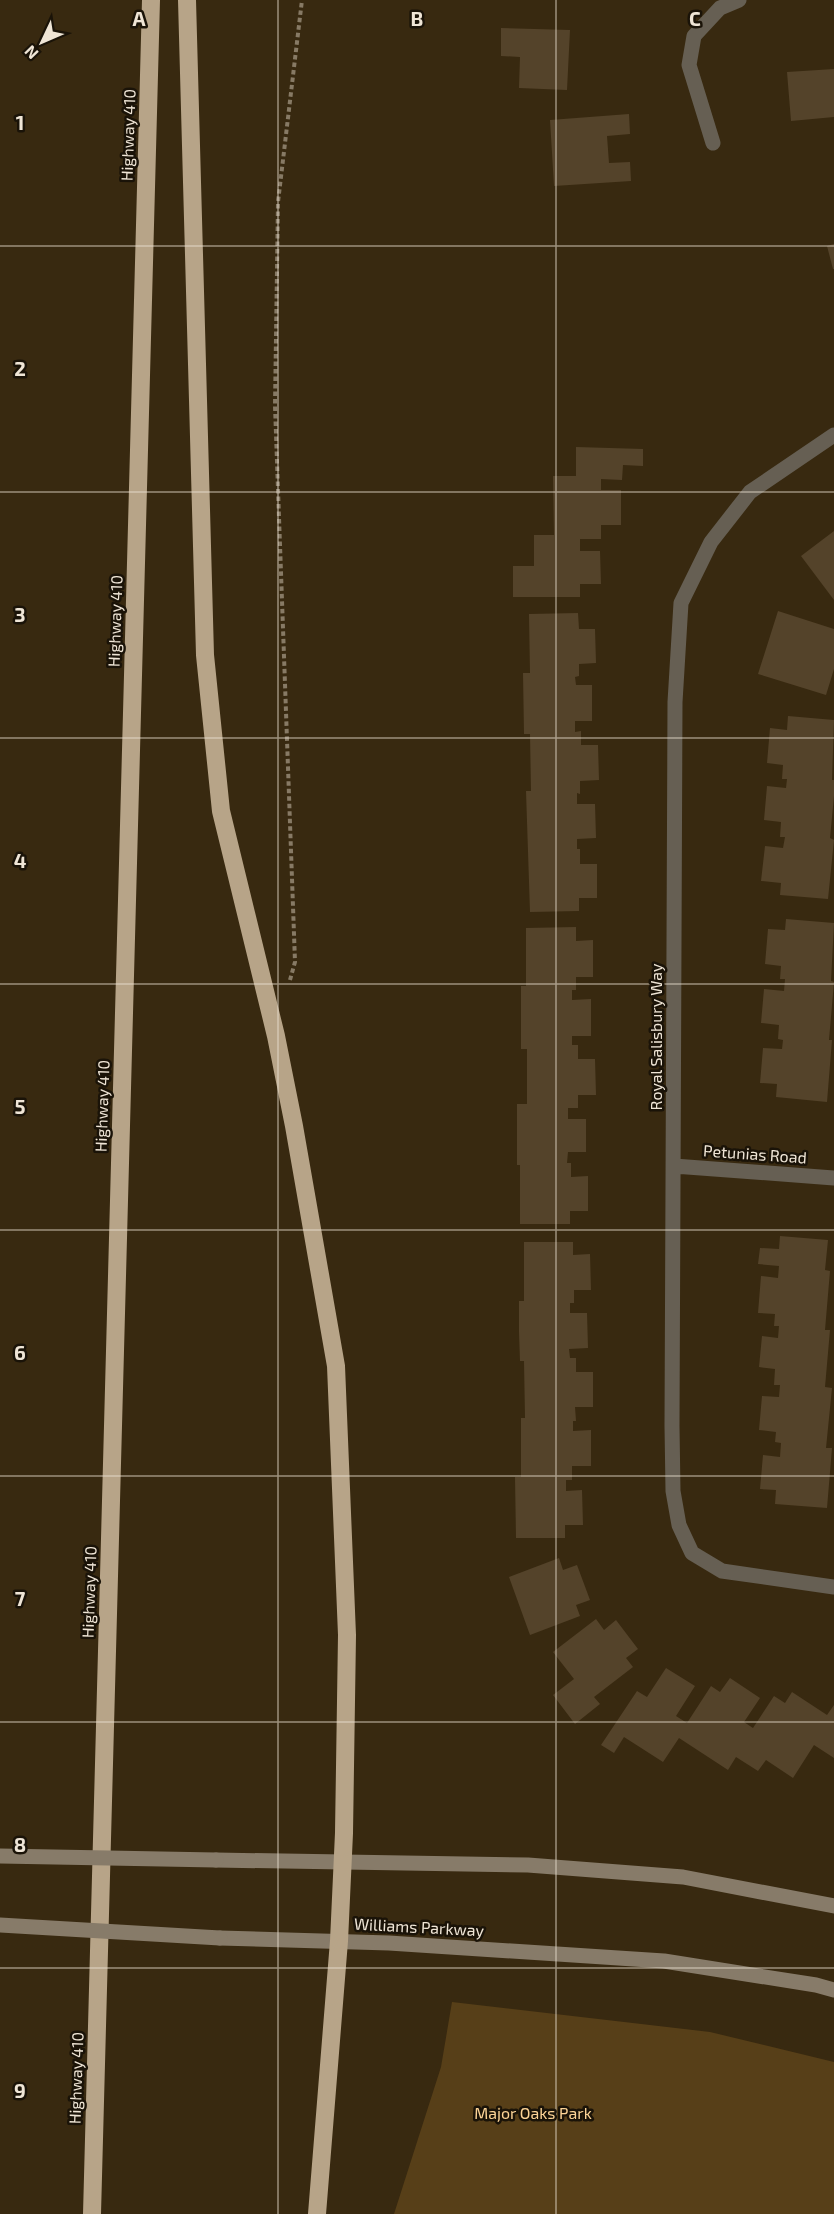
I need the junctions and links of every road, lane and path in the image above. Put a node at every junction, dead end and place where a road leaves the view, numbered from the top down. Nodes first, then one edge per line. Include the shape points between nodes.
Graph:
1 (151, 0) edge
2 (187, 0) edge
3 (302, 0) edge
4 (739, 0) edge
5 (713, 143) dead end
6 (834, 435) edge
7 (290, 983) dead end
8 (674, 1166) junction
9 (834, 1179) edge
10 (834, 1587) edge
11 (0, 1856) edge
12 (343, 1863) junction
13 (834, 1906) edge
14 (0, 1925) edge
15 (339, 1941) junction
16 (834, 1990) edge
17 (92, 2214) edge
18 (317, 2214) edge

1 - 17 highway, Highway 410
2 - 12 highway via 205,655 221,811 276,1036 336,1366 347,1635
3 - 7 path via 278,202 275,406 295,962
4 - 5 street via 720,8 694,36 689,65
6 - 8 street, Royal Salisbury Way via 750,492 711,542 681,603 675,702
8 - 9 street, Petunias Road
8 - 10 street, Royal Salisbury Way via 672,1437 673,1491 679,1525 692,1553 722,1571
11 - 12 main road, bridge
12 - 13 main road via 528,1865 682,1877
12 - 15 highway
14 - 15 main road, Williams Parkway, bridge
15 - 16 main road, Williams Parkway via 664,1961
15 - 18 highway

